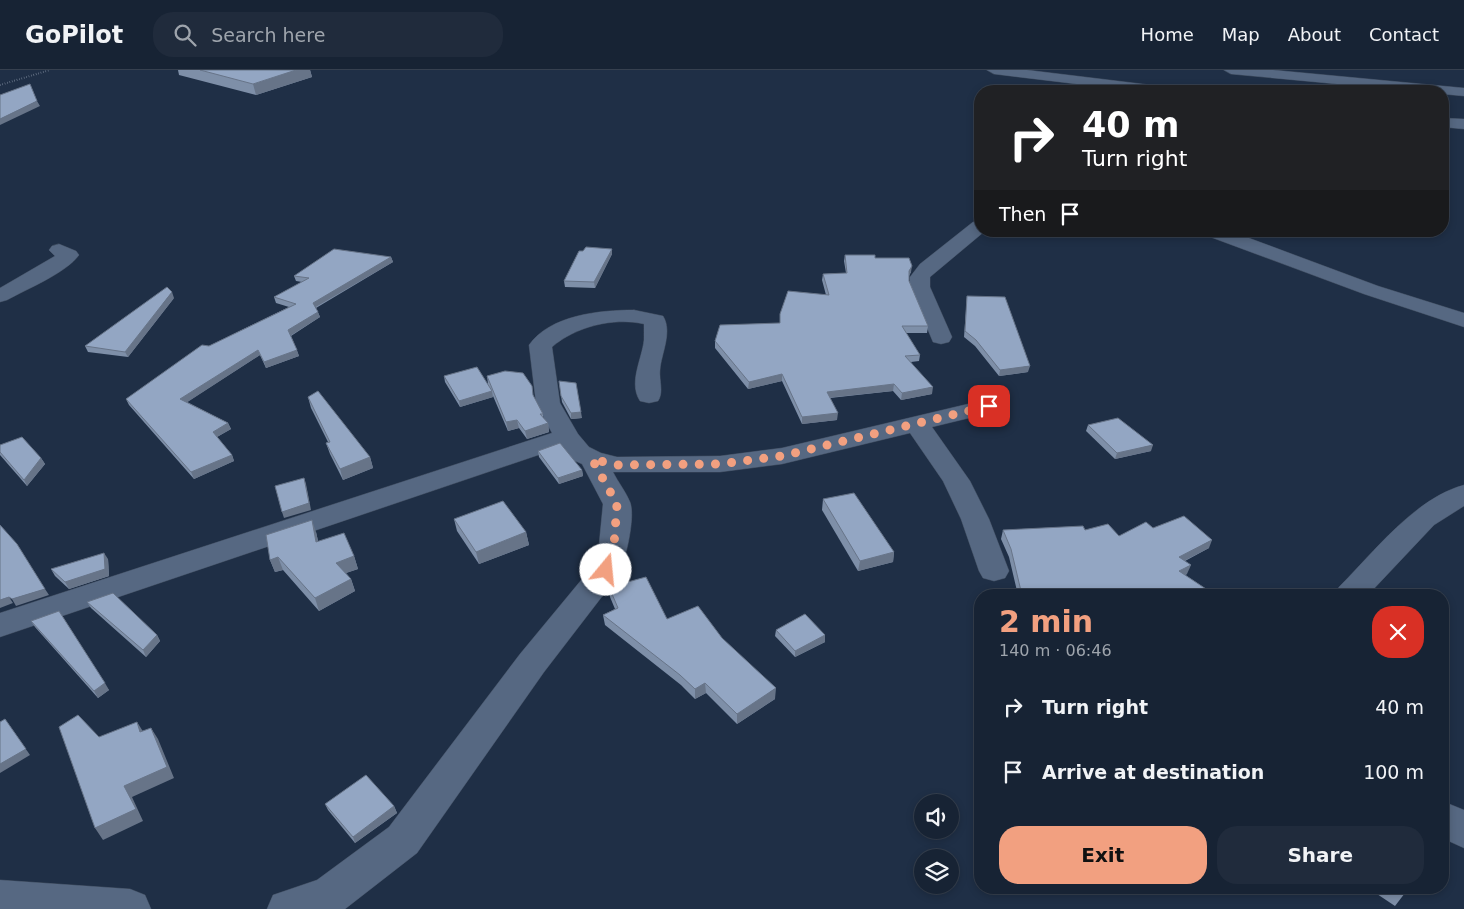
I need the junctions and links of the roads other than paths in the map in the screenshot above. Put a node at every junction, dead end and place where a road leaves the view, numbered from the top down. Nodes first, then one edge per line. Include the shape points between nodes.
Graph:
1 (994, 70) edge
2 (1231, 70) edge
3 (1258, 71) edge
4 (1087, 81) edge
5 (1119, 85) edge
6 (1262, 85) edge
7 (1395, 85) edge
8 (1449, 90) edge
9 (1464, 92) edge
10 (1449, 123) edge
11 (1464, 124) edge
12 (974, 231) edge
13 (1228, 237) edge
14 (59, 250) dead end
15 (0, 296) edge
16 (1464, 320) edge
17 (941, 337) dead end
18 (649, 396) dead end
19 (989, 406) dead end
20 (917, 425) junction
21 (567, 437) junction
22 (592, 459) junction
23 (1464, 494) edge
24 (994, 571) dead end
25 (1356, 589) edge
26 (0, 625) edge
27 (1449, 822) edge
28 (1464, 830) edge
29 (0, 900) edge
30 (332, 902) edge
31 (130, 909) edge
32 (288, 909) edge

1 - 4 street
2 - 3 street
3 - 6 street
3 - 7 street
4 - 5 street
8 - 9 street
10 - 11 street
12 - 17 street via 920,277 920,287
13 - 16 street via 1371,290
14 - 15 street via 69,255
18 - 21 street via 648,370 655,341 655,320 641,316 598,318 560,330 540,345 548,402
19 - 20 street
20 - 22 street via 782,456 720,464 617,465
20 - 24 street via 956,481 975,519
21 - 22 street via 580,453
21 - 26 street
22 - 30 street via 617,504 614,545 606,570 532,663 403,840
23 - 25 street via 1424,518
27 - 28 street
29 - 31 street
30 - 32 street

